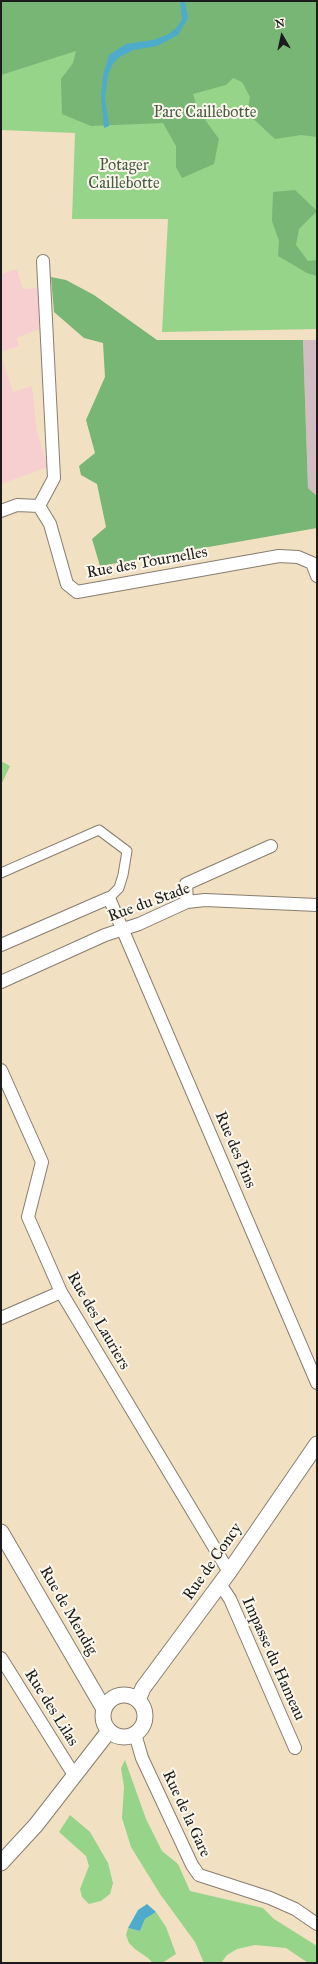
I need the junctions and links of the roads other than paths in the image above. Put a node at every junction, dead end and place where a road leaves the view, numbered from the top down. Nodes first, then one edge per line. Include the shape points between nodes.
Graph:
1 (43, 261) dead end
2 (39, 506) junction
3 (1, 511) edge
4 (317, 576) edge
5 (271, 846) dead end
6 (1, 873) edge
7 (109, 898) junction
8 (187, 902) junction
9 (317, 905) edge
10 (124, 929) junction
11 (1, 945) edge
12 (1, 982) edge
13 (1, 1070) edge
14 (61, 1292) junction
15 (1, 1318) edge
16 (317, 1384) edge
17 (316, 1447) edge
18 (1, 1532) edge
19 (229, 1572) junction
20 (220, 1584) junction
21 (1, 1658) edge
22 (138, 1700) junction
23 (104, 1709) junction
24 (109, 1731) junction
25 (135, 1734) junction
26 (295, 1748) dead end
27 (74, 1775) junction
28 (1, 1863) edge
29 (317, 1924) edge

1 - 2 street via 54,478
2 - 3 street via 17,505
2 - 4 street, Rue des Tournelles via 50,524 67,584 76,592 279,556 298,557 312,563
5 - 8 street via 186,884
6 - 7 street via 99,830 127,851 119,888
7 - 10 street, Rue des Pins
7 - 11 street
8 - 9 street, Rue du Stade via 205,900
8 - 10 street, Rue du Stade
10 - 12 street, Rue du Stade via 105,935
10 - 16 street, Rue des Pins
13 - 14 street, Rue des Lauriers via 42,1162 28,1217
14 - 15 street
14 - 19 street, Rue des Lauriers
17 - 19 street, Rue de Concy
18 - 23 street, Rue de Mendig
19 - 20 street, Rue de Concy
20 - 22 street, Rue de Concy via 143,1688
20 - 26 street, Impasse du Hameau via 230,1599
21 - 27 street, Rue des Lilas
22 - 23 street via 127,1695 116,1696
22 - 25 street via 144,1708 145,1720
23 - 24 street via 103,1721
24 - 25 street via 121,1737
24 - 27 street
25 - 29 street, Rue de la Gare via 142,1758 198,1875 270,1898
27 - 28 street via 36,1825

